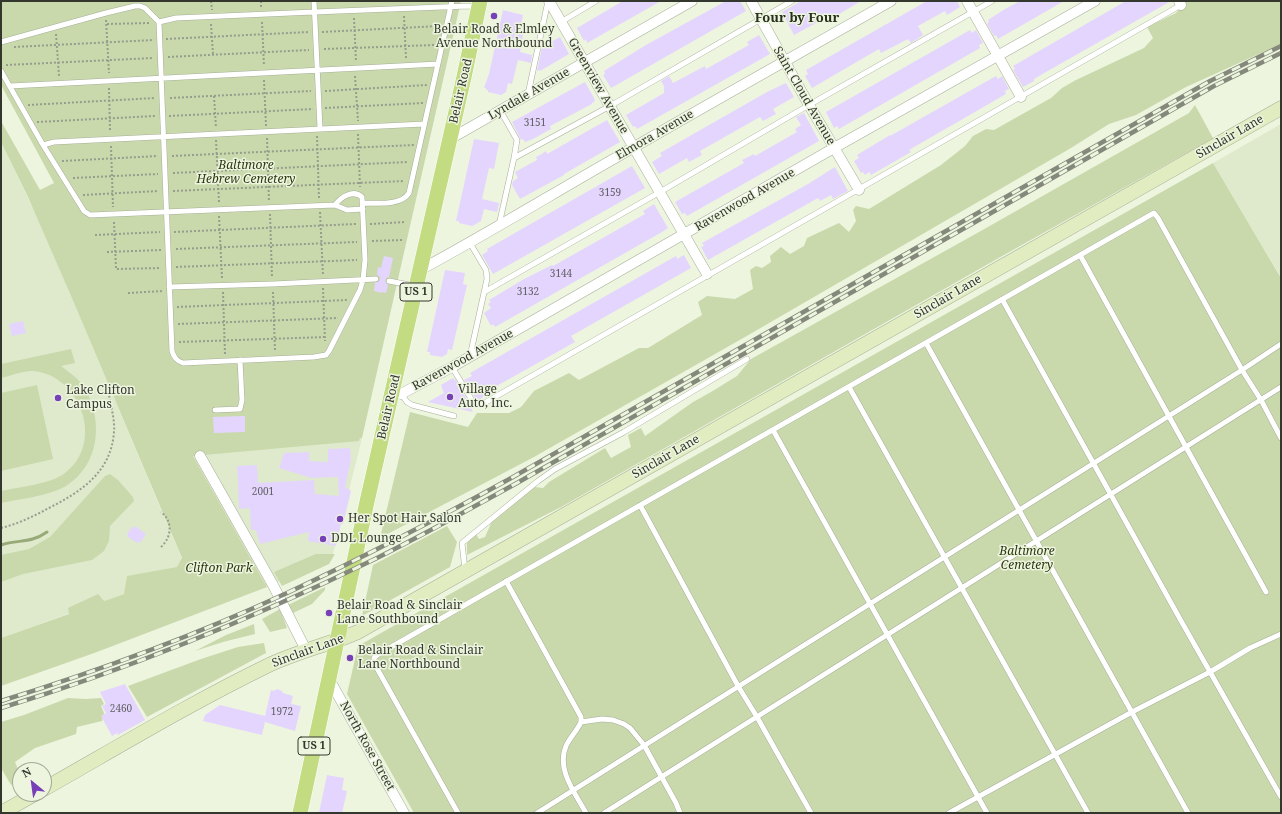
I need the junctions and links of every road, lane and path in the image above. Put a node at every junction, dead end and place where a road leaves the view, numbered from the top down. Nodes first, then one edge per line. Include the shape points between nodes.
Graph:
1 (261, 1) edge
2 (314, 1) edge
3 (548, 1) edge
4 (596, 1) edge
5 (692, 1) edge
6 (751, 1) edge
7 (792, 1) edge
8 (891, 1) edge
9 (967, 1) edge
10 (992, 1) edge
11 (1095, 1) edge
12 (483, 3) edge
13 (1180, 3) edge
14 (452, 4) edge
15 (403, 8) junction
16 (353, 10) junction
17 (314, 12) junction
18 (973, 12) junction
19 (106, 13) junction
20 (262, 14) junction
21 (211, 17) junction
22 (761, 19) junction
23 (159, 22) junction
24 (561, 22) junction
25 (107, 24) junction
26 (446, 26) junction
27 (56, 27) junction
28 (404, 28) junction
29 (354, 30) junction
30 (315, 32) junction
31 (262, 34) junction
32 (212, 37) junction
33 (160, 40) junction
34 (1, 42) edge
35 (108, 42) junction
36 (442, 44) junction
37 (57, 45) junction
38 (405, 46) junction
39 (8, 47) dead end
40 (355, 48) junction
41 (316, 50) junction
42 (263, 52) junction
43 (213, 54) junction
44 (997, 57) junction
45 (160, 58) junction
46 (108, 60) junction
47 (785, 61) junction
48 (584, 62) junction
49 (58, 63) junction
50 (438, 64) junction
51 (1, 66) edge
52 (406, 66) junction
53 (356, 68) junction
54 (317, 70) junction
55 (1, 71) edge
56 (264, 73) junction
57 (161, 78) junction
58 (109, 80) junction
59 (59, 83) junction
60 (433, 85) junction
61 (10, 86) junction
62 (318, 91) junction
63 (265, 93) junction
64 (527, 95) junction
65 (214, 96) junction
66 (1021, 97) junction
67 (162, 98) junction
68 (109, 100) junction
69 (429, 103) junction
70 (20, 105) junction
71 (809, 105) junction
72 (610, 106) junction
73 (1281, 108) edge
74 (319, 109) junction
75 (500, 110) junction
76 (266, 111) junction
77 (215, 113) junction
78 (162, 116) junction
79 (110, 118) junction
80 (30, 122) junction
81 (424, 124) junction
82 (318, 129) junction
83 (266, 131) junction
84 (216, 133) junction
85 (163, 136) junction
86 (110, 139) junction
87 (450, 139) junction
88 (420, 144) junction
89 (44, 145) junction
90 (634, 147) junction
91 (834, 148) junction
92 (318, 149) junction
93 (267, 151) junction
94 (217, 154) junction
95 (164, 156) junction
96 (514, 158) junction
97 (111, 159) junction
98 (53, 161) junction
99 (416, 162) junction
100 (318, 167) junction
101 (268, 169) junction
102 (217, 171) junction
103 (165, 173) junction
104 (112, 176) junction
105 (64, 179) junction
106 (412, 181) junction
107 (319, 185) junction
108 (269, 187) junction
109 (218, 189) junction
110 (859, 190) junction
111 (166, 191) junction
112 (660, 192) junction
113 (112, 194) junction
114 (74, 196) junction
115 (319, 205) junction
116 (335, 205) junction
117 (363, 206) junction
118 (270, 207) junction
119 (219, 210) junction
120 (166, 212) junction
121 (113, 214) junction
122 (406, 222) dead end
123 (364, 224) junction
124 (320, 225) junction
125 (499, 225) junction
126 (270, 228) junction
127 (220, 230) junction
128 (167, 232) junction
129 (114, 234) junction
130 (95, 235) dead end
131 (684, 235) junction
132 (402, 240) dead end
133 (365, 241) junction
134 (321, 243) junction
135 (470, 243) junction
136 (271, 245) junction
137 (221, 248) junction
138 (168, 250) junction
139 (107, 252) dead end
140 (115, 252) junction
141 (1080, 256) junction
142 (365, 260) junction
143 (322, 261) junction
144 (272, 263) junction
145 (222, 265) junction
146 (168, 267) junction
147 (420, 270) junction
148 (707, 274) junction
149 (376, 279) dead end
150 (363, 280) junction
151 (323, 281) junction
152 (388, 281) dead end
153 (273, 284) junction
154 (222, 286) junction
155 (417, 287) junction
156 (169, 289) junction
157 (486, 291) junction
158 (128, 293) dead end
159 (1002, 299) junction
160 (356, 300) junction
161 (324, 301) junction
162 (273, 303) junction
163 (223, 305) junction
164 (170, 308) junction
165 (346, 318) junction
166 (324, 319) junction
167 (274, 321) junction
168 (224, 323) junction
169 (171, 324) junction
170 (337, 336) junction
171 (325, 337) junction
172 (275, 339) junction
173 (225, 341) junction
174 (172, 343) junction
175 (926, 343) junction
176 (1281, 344) edge
177 (326, 355) junction
178 (470, 357) junction
179 (276, 359) junction
180 (747, 359) dead end
181 (240, 360) junction
182 (226, 361) junction
183 (452, 367) junction
184 (1242, 370) junction
185 (849, 386) junction
186 (1281, 387) edge
187 (397, 393) junction
188 (109, 395) dead end
189 (1261, 400) junction
190 (216, 410) dead end
191 (454, 416) dead end
192 (1168, 416) junction
193 (773, 430) junction
194 (1281, 438) edge
195 (1186, 447) junction
196 (200, 456) dead end
197 (1093, 463) junction
198 (1111, 494) junction
199 (640, 505) junction
200 (1019, 510) junction
201 (161, 512) dead end
202 (1, 528) edge
203 (1037, 541) junction
204 (161, 546) dead end
205 (944, 557) junction
206 (465, 571) junction
207 (506, 581) junction
208 (962, 588) junction
209 (1266, 592) dead end
210 (870, 604) junction
211 (1281, 634) edge
212 (887, 635) junction
213 (338, 641) junction
214 (306, 650) junction
215 (1210, 672) junction
216 (329, 680) junction
217 (738, 686) junction
218 (1132, 712) junction
219 (757, 717) junction
220 (581, 722) junction
221 (644, 745) junction
222 (1055, 755) junction
223 (662, 777) junction
224 (52, 784) edge
225 (573, 790) junction
226 (978, 797) junction
227 (1281, 797) edge
228 (21, 802) edge
229 (1, 813) edge
230 (300, 813) edge
231 (404, 813) edge
232 (458, 813) edge
233 (537, 813) edge
234 (586, 813) edge
235 (604, 813) edge
236 (680, 813) edge
237 (810, 813) edge
238 (949, 813) edge
239 (987, 813) edge
240 (1088, 813) edge
241 (1188, 813) edge

1 - 20 path
2 - 17 lane
3 - 24 street, Greenview Avenue
3 - 64 lane
4 - 24 lane
5 - 48 street, Lyndale Avenue
6 - 22 street, Saint Cloud Avenue
7 - 22 lane
8 - 47 street, Elmora Avenue
9 - 18 street
10 - 18 lane
11 - 44 street, Ravenwood Avenue
12 - 14 lane via 468,6
12 - 87 main road, Belair Road / US 1
13 - 66 lane
14 - 15 lane
14 - 26 lane
15 - 16 lane
15 - 28 path
16 - 17 lane
16 - 29 path
17 - 20 lane
17 - 30 lane
18 - 44 street
18 - 71 lane
19 - 23 lane via 140,6 146,8
19 - 25 path
19 - 27 lane
20 - 21 lane
20 - 31 path
21 - 23 lane via 176,18
21 - 32 path
22 - 47 street, Saint Cloud Avenue
22 - 72 lane
23 - 25 path
23 - 33 lane
24 - 48 street, Greenview Avenue
25 - 35 path
26 - 28 path
26 - 36 lane
27 - 34 lane
27 - 37 path
28 - 29 path
28 - 38 path
29 - 30 path
29 - 40 path
30 - 31 path
30 - 41 lane
31 - 32 path
31 - 42 path
32 - 33 path
32 - 43 path
33 - 35 path
33 - 45 lane
35 - 37 path
35 - 46 path
36 - 38 path
36 - 50 lane
37 - 39 path
37 - 49 path
38 - 40 path
38 - 52 path
40 - 41 path
40 - 53 path
41 - 42 path
41 - 54 lane
42 - 43 path
42 - 56 path
43 - 45 path
44 - 66 street
44 - 91 street, Ravenwood Avenue
45 - 46 path
45 - 57 lane
46 - 49 path
46 - 58 path
47 - 71 street, Saint Cloud Avenue
47 - 90 street, Elmora Avenue
48 - 64 street, Lyndale Avenue
48 - 72 street, Greenview Avenue
49 - 51 path
49 - 59 path
50 - 52 lane
50 - 60 lane
52 - 53 lane
53 - 54 lane
54 - 56 lane
54 - 62 lane
55 - 61 lane
56 - 57 lane
56 - 63 path
57 - 58 lane
57 - 67 lane
58 - 59 lane
58 - 68 path
59 - 61 lane
60 - 62 path
60 - 69 lane
61 - 70 lane
62 - 63 path
62 - 74 lane
63 - 65 path
63 - 76 path
64 - 75 street, Lyndale Avenue
65 - 67 path
65 - 77 path
66 - 110 lane
67 - 68 path
67 - 78 lane
68 - 70 path
68 - 79 path
69 - 74 path
69 - 81 lane
70 - 80 lane
71 - 91 street, Saint Cloud Avenue
71 - 112 lane
72 - 90 street, Greenview Avenue
72 - 96 lane
73 - 206 main road, Sinclair Lane
74 - 76 path
74 - 82 lane
75 - 87 street, Lyndale Avenue
75 - 96 lane via 517,140
76 - 77 path
76 - 83 path
77 - 78 path
77 - 84 path
78 - 79 path
78 - 85 lane
79 - 80 path
79 - 86 path
80 - 89 lane
81 - 82 lane
81 - 88 lane
82 - 83 lane
82 - 92 path
83 - 84 lane
83 - 93 path
84 - 85 lane
84 - 94 path
85 - 86 lane
85 - 95 lane
86 - 89 lane via 54,142
86 - 97 path
87 - 147 main road, Belair Road / US 1
88 - 92 path
88 - 99 lane
89 - 98 lane
90 - 112 street, Greenview Avenue
90 - 125 street, Elmora Avenue
91 - 110 street, Saint Cloud Avenue
91 - 131 street, Ravenwood Avenue
92 - 93 path
92 - 100 path
93 - 94 path
93 - 101 path
94 - 95 path
94 - 102 path
95 - 97 path
95 - 103 lane
96 - 125 lane
97 - 98 path
97 - 104 path
98 - 105 lane
99 - 100 path
99 - 106 lane
100 - 101 path
100 - 107 path
101 - 102 path
101 - 108 path
102 - 103 path
102 - 109 path
103 - 104 path
103 - 111 lane
104 - 105 path
104 - 113 path
105 - 114 lane
106 - 107 path
106 - 117 lane via 409,194 403,200
107 - 108 path
107 - 115 path
108 - 109 path
108 - 118 path
109 - 111 path
109 - 119 path
110 - 148 lane
111 - 113 path
111 - 120 lane
112 - 131 street, Greenview Avenue
112 - 157 lane
113 - 114 path
113 - 121 path
114 - 121 lane via 87,214
115 - 116 lane
115 - 118 lane
115 - 124 path
116 - 117 lane via 347,210
116 - 117 lane via 339,199 355,194 362,197
117 - 123 lane
118 - 119 lane
118 - 126 path
119 - 120 lane
119 - 127 path
120 - 121 lane
120 - 128 lane
121 - 129 path
122 - 123 path
123 - 124 path
123 - 133 lane
124 - 126 path
124 - 134 path
125 - 135 street, Elmora Avenue
126 - 127 path
126 - 136 path
127 - 128 path
127 - 137 path
128 - 129 path
128 - 138 lane
129 - 130 path
129 - 140 path
131 - 148 street, Greenview Avenue
131 - 178 street, Ravenwood Avenue
132 - 133 path
133 - 134 path
133 - 142 lane
134 - 136 path
134 - 143 path
135 - 147 street, Elmora Avenue
135 - 157 lane via 486,270
136 - 137 path
136 - 144 path
137 - 138 path
137 - 145 path
138 - 140 path
138 - 146 lane
139 - 140 path
140 - 146 path via 116,269
141 - 159 lane
141 - 184 lane via 1154,213
141 - 192 lane
142 - 143 path
142 - 150 lane
143 - 144 path
143 - 151 path
144 - 145 path
144 - 153 path
145 - 146 path
145 - 154 path
146 - 156 lane
147 - 155 main road, Belair Road / US 1
148 - 183 lane via 481,405 473,402
149 - 150 lane
150 - 151 lane
150 - 160 lane
151 - 153 lane
151 - 161 path
152 - 155 lane
153 - 154 lane
153 - 162 path
154 - 156 lane
154 - 163 path
155 - 187 main road, Belair Road / US 1
156 - 158 path
156 - 164 lane
157 - 178 lane
159 - 175 lane
159 - 197 lane
160 - 161 path
160 - 165 lane
161 - 162 path
161 - 166 path
162 - 163 path
162 - 167 path
163 - 164 path
163 - 168 path
164 - 169 lane
165 - 166 path
165 - 170 lane
166 - 167 path
166 - 171 path
167 - 168 path
167 - 172 path
168 - 169 path
168 - 173 path
169 - 174 lane
170 - 171 path
170 - 177 lane
171 - 172 path
171 - 177 path
172 - 173 path
172 - 179 path
173 - 174 path
173 - 182 path
174 - 182 lane via 175,359 183,363
175 - 185 lane
175 - 200 lane
176 - 184 lane
177 - 179 lane
178 - 183 street, Ravenwood Avenue
179 - 181 lane
180 - 206 lane via 538,481 462,543
181 - 182 lane
181 - 190 lane via 240,409
183 - 187 street, Ravenwood Avenue
184 - 189 lane
184 - 192 lane
185 - 193 lane
185 - 205 lane
186 - 189 lane
187 - 191 lane via 412,405
187 - 213 main road, Belair Road / US 1 via 366,506
188 - 202 path via 114,432 111,450 97,475 67,499 20,522
189 - 194 lane
189 - 195 lane
192 - 195 lane
192 - 197 lane
193 - 199 lane
193 - 210 lane
195 - 198 lane
195 - 209 lane
196 - 214 street
197 - 198 lane
197 - 200 lane
198 - 203 lane
198 - 215 lane
199 - 207 lane
199 - 217 lane
200 - 203 lane
200 - 205 lane
201 - 204 path via 169,524 169,534
203 - 208 lane
203 - 218 lane
205 - 208 lane
205 - 210 lane
206 - 213 main road, Sinclair Lane
207 - 220 lane via 581,717
207 - 232 lane via 374,658 374,664
208 - 212 lane
208 - 222 lane
210 - 212 lane
210 - 217 lane
211 - 215 lane via 1250,648
212 - 219 lane
212 - 226 lane
213 - 214 main road, Sinclair Lane
213 - 216 main road, Belair Road / US 1
214 - 224 main road, Sinclair Lane via 269,665 214,693
215 - 218 lane
215 - 227 lane
216 - 230 main road, Belair Road / US 1
216 - 231 street, North Rose Street
217 - 219 lane
217 - 221 lane
218 - 222 lane
218 - 241 lane
219 - 223 lane
219 - 237 lane
220 - 221 lane via 602,719 618,721 630,728
220 - 225 lane via 566,744 563,759
221 - 223 lane
221 - 225 lane
222 - 226 lane
222 - 240 lane
223 - 235 lane
223 - 236 lane
225 - 233 lane
225 - 234 lane
226 - 238 lane
226 - 239 lane
228 - 229 main road

